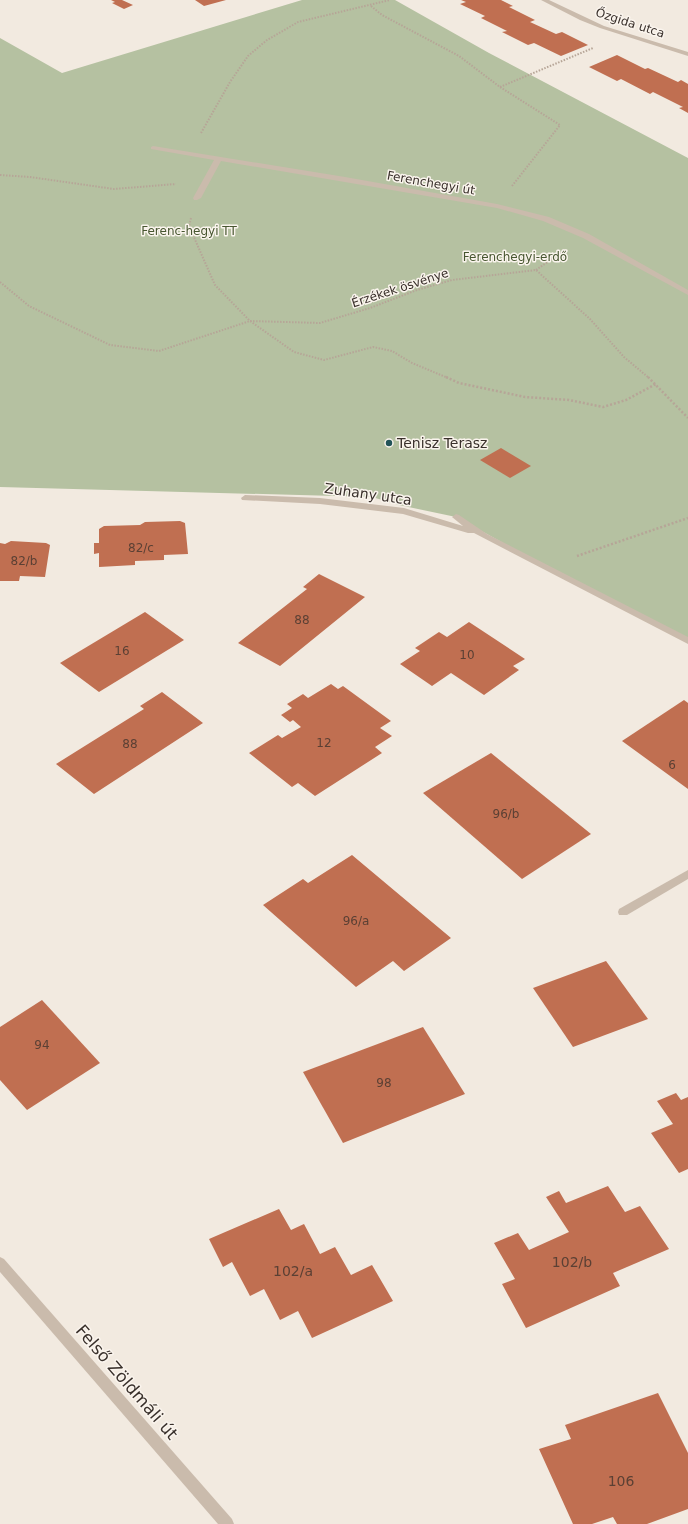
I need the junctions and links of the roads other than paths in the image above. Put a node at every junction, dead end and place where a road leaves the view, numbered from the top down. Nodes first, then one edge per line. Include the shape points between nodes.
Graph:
1 (544, 0) edge
2 (688, 54) edge
3 (153, 148) dead end
4 (219, 158) junction
5 (197, 198) road end
6 (688, 293) edge
7 (245, 498) dead end
8 (456, 517) dead end
9 (484, 536) junction
10 (688, 641) edge
11 (688, 874) edge
12 (623, 912) dead end
13 (0, 1263) edge
14 (227, 1524) edge

1 - 2 street, Őzgida utca via 602,27 657,42
3 - 4 street, Ferenchegyi út
4 - 5 street
4 - 6 street, Ferenchegyi út via 498,206 546,219 586,236
7 - 9 street, Zuhany utca via 320,502 404,511
8 - 9 street, Zuhany utca
9 - 10 street, Zuhany utca
11 - 12 street
13 - 14 street, Felső Zöldmáli út

